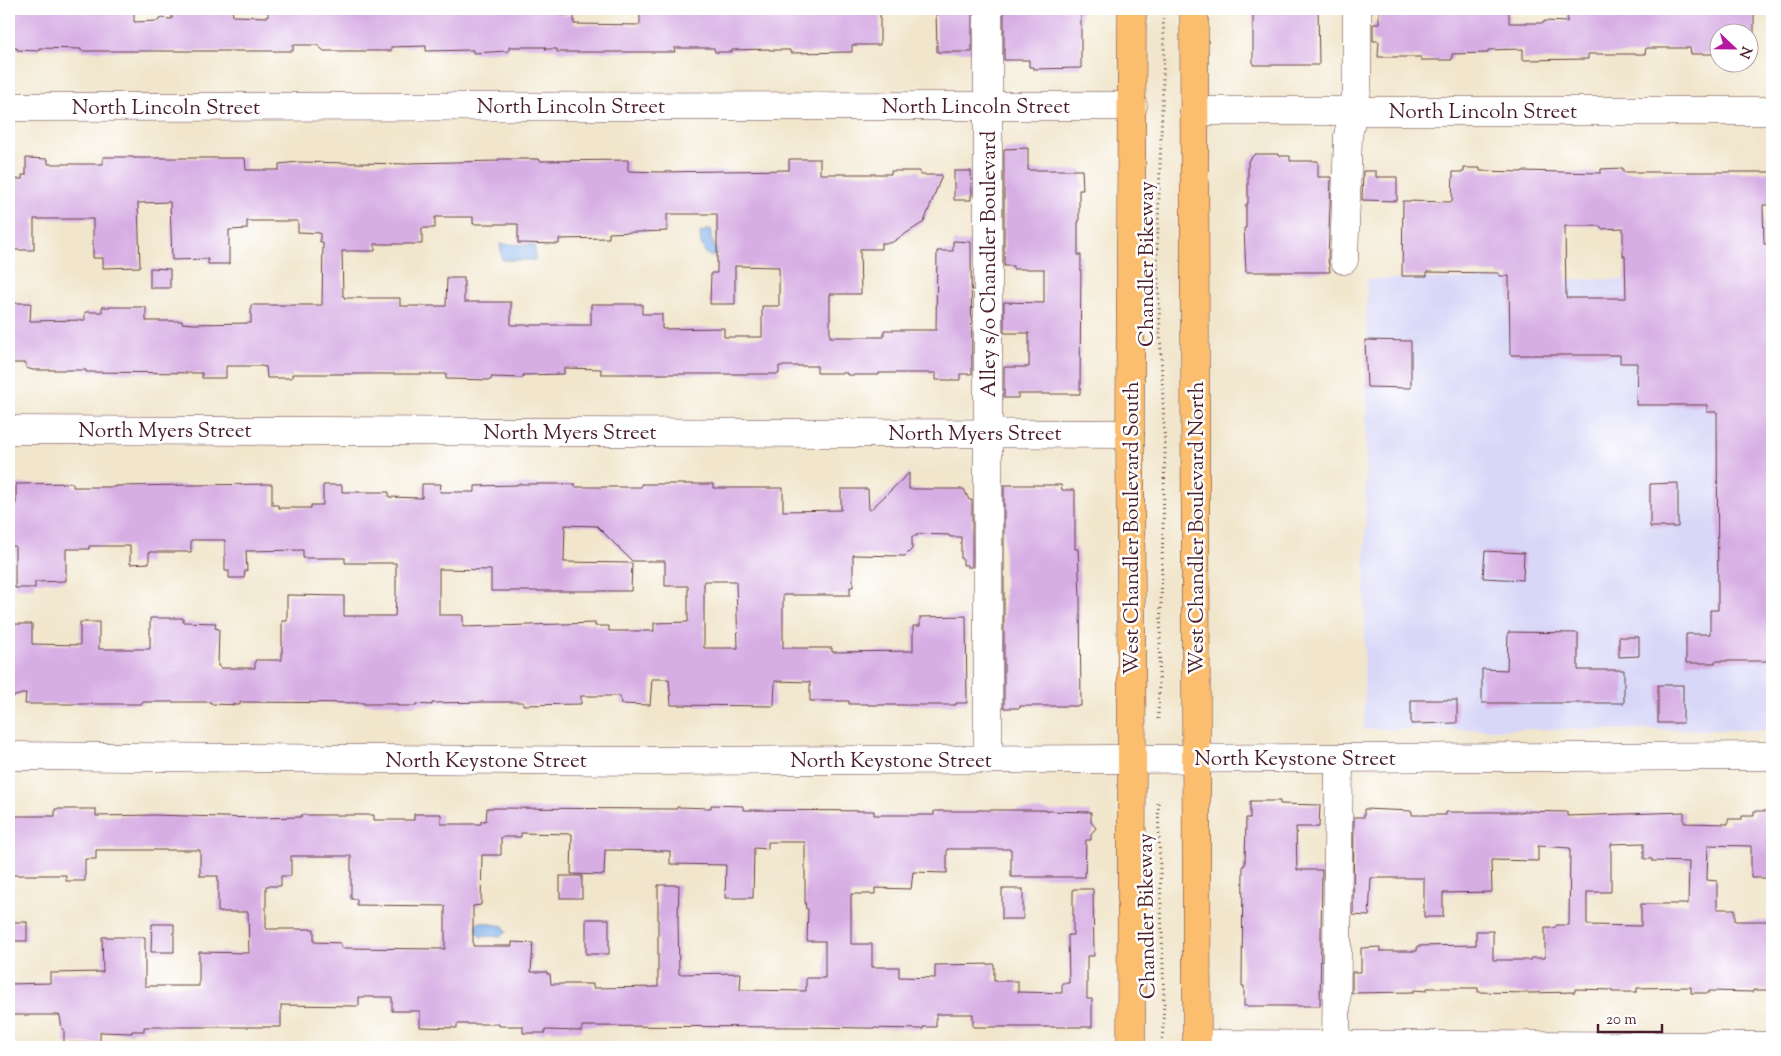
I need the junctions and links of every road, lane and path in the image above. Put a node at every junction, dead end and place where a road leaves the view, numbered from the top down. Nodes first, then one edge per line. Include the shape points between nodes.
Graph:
1 (988, 9) edge
2 (1132, 9) edge
3 (1163, 9) edge
4 (1194, 9) edge
5 (1357, 9) edge
6 (988, 106) junction
7 (1132, 106) junction
8 (9, 107) edge
9 (1772, 111) edge
10 (1194, 112) junction
11 (1352, 112) junction
12 (1344, 260) dead end
13 (9, 430) edge
14 (988, 433) junction
15 (1130, 434) junction
16 (1158, 728) dead end
17 (9, 756) edge
18 (1772, 756) edge
19 (1339, 758) junction
20 (1132, 759) junction
21 (1196, 759) junction
22 (988, 760) junction
23 (1158, 800) dead end
24 (1336, 1045) edge
25 (1197, 1046) edge
26 (1772, 1046) edge
27 (1131, 1047) edge
28 (1162, 1047) edge

1 - 6 street, Alley s/o Chandler Boulevard
2 - 7 main road, West Chandler Boulevard South
3 - 16 path, Chandler Bikeway via 1157,255 1165,452
4 - 10 main road, West Chandler Boulevard North
5 - 11 street via 1357,90
6 - 7 street, North Lincoln Street
6 - 8 street, North Lincoln Street
6 - 14 street, Alley s/o Chandler Boulevard
7 - 15 main road, West Chandler Boulevard South
9 - 11 street, North Lincoln Street
10 - 11 street, North Lincoln Street
10 - 21 main road, West Chandler Boulevard North
11 - 12 street via 1348,136
13 - 14 street, North Myers Street
14 - 15 street, North Myers Street
14 - 22 street, Alley s/o Chandler Boulevard
15 - 20 main road, West Chandler Boulevard South
17 - 22 street, North Keystone Street
18 - 19 street, North Keystone Street
19 - 21 street, North Keystone Street
19 - 24 street
20 - 21 street, North Keystone Street
20 - 22 street, North Keystone Street
20 - 27 main road, West Chandler Boulevard South
21 - 25 main road, West Chandler Boulevard North
23 - 28 path, Chandler Bikeway via 1164,1001
24 - 25 street
24 - 26 street

